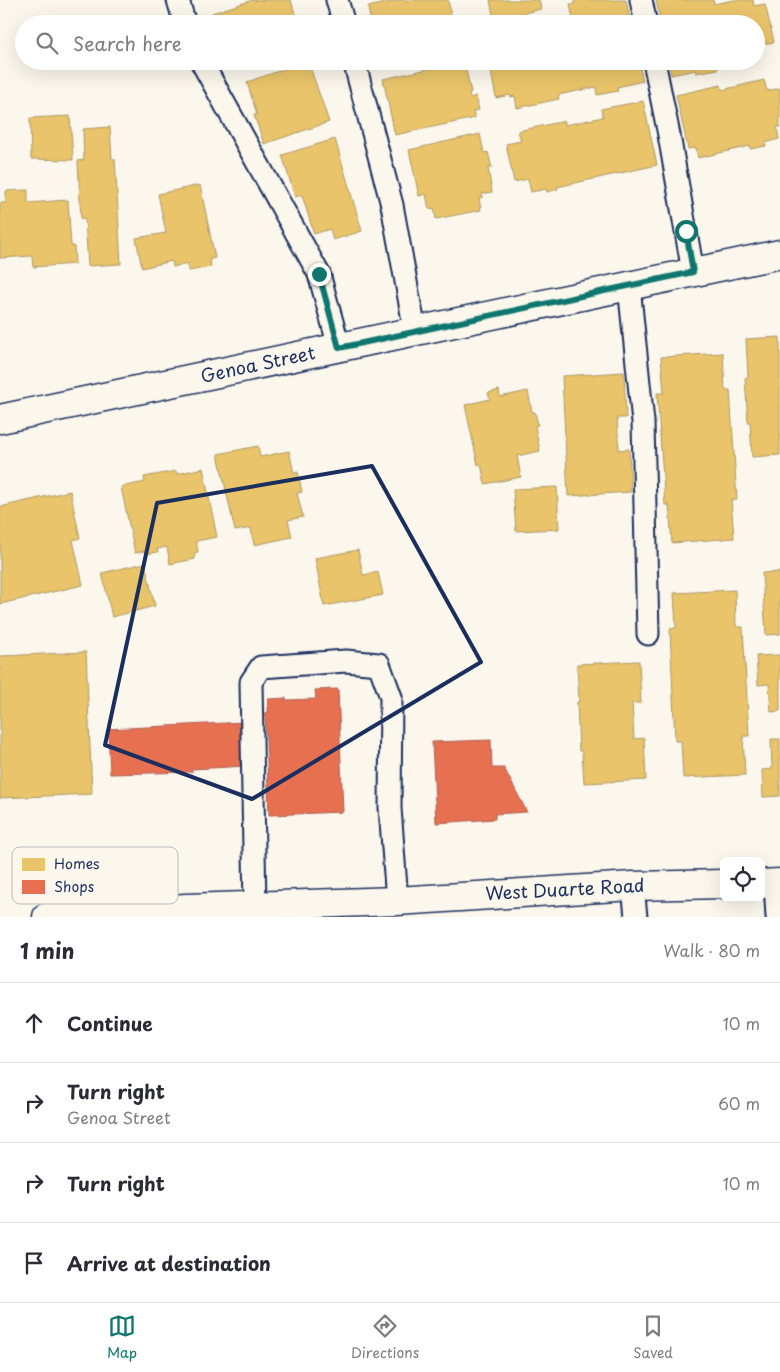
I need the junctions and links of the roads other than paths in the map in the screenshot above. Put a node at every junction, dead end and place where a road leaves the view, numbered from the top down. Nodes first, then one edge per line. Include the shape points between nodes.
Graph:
1 (178, 0) edge
2 (337, 0) edge
3 (641, 0) edge
4 (182, 15) edge
5 (341, 15) edge
6 (644, 15) edge
7 (205, 70) edge
8 (356, 70) edge
9 (656, 70) edge
10 (780, 254) edge
11 (693, 272) junction
12 (629, 286) junction
13 (415, 331) junction
14 (339, 348) junction
15 (0, 419) edge
16 (648, 634) dead end
17 (772, 883) edge
18 (720, 884) edge
19 (633, 886) junction
20 (396, 901) junction
21 (255, 906) junction
22 (184, 912) edge
23 (49, 917) edge
24 (636, 917) edge
25 (777, 917) edge

1 - 4 lane
2 - 5 lane
3 - 6 lane
7 - 14 lane via 319,274
8 - 13 lane via 392,205
9 - 11 lane
10 - 11 street, Genoa Street
11 - 12 street, Genoa Street
12 - 13 street, Genoa Street
12 - 16 lane via 643,422
13 - 14 street, Genoa Street
14 - 15 street, Genoa Street
17 - 25 lane
18 - 19 street, West Duarte Road
19 - 20 street, West Duarte Road
19 - 24 lane
20 - 21 street, West Duarte Road
20 - 21 lane via 390,808 391,697 379,664 346,661 261,667 251,682
21 - 22 street, West Duarte Road
22 - 23 street, West Duarte Road

